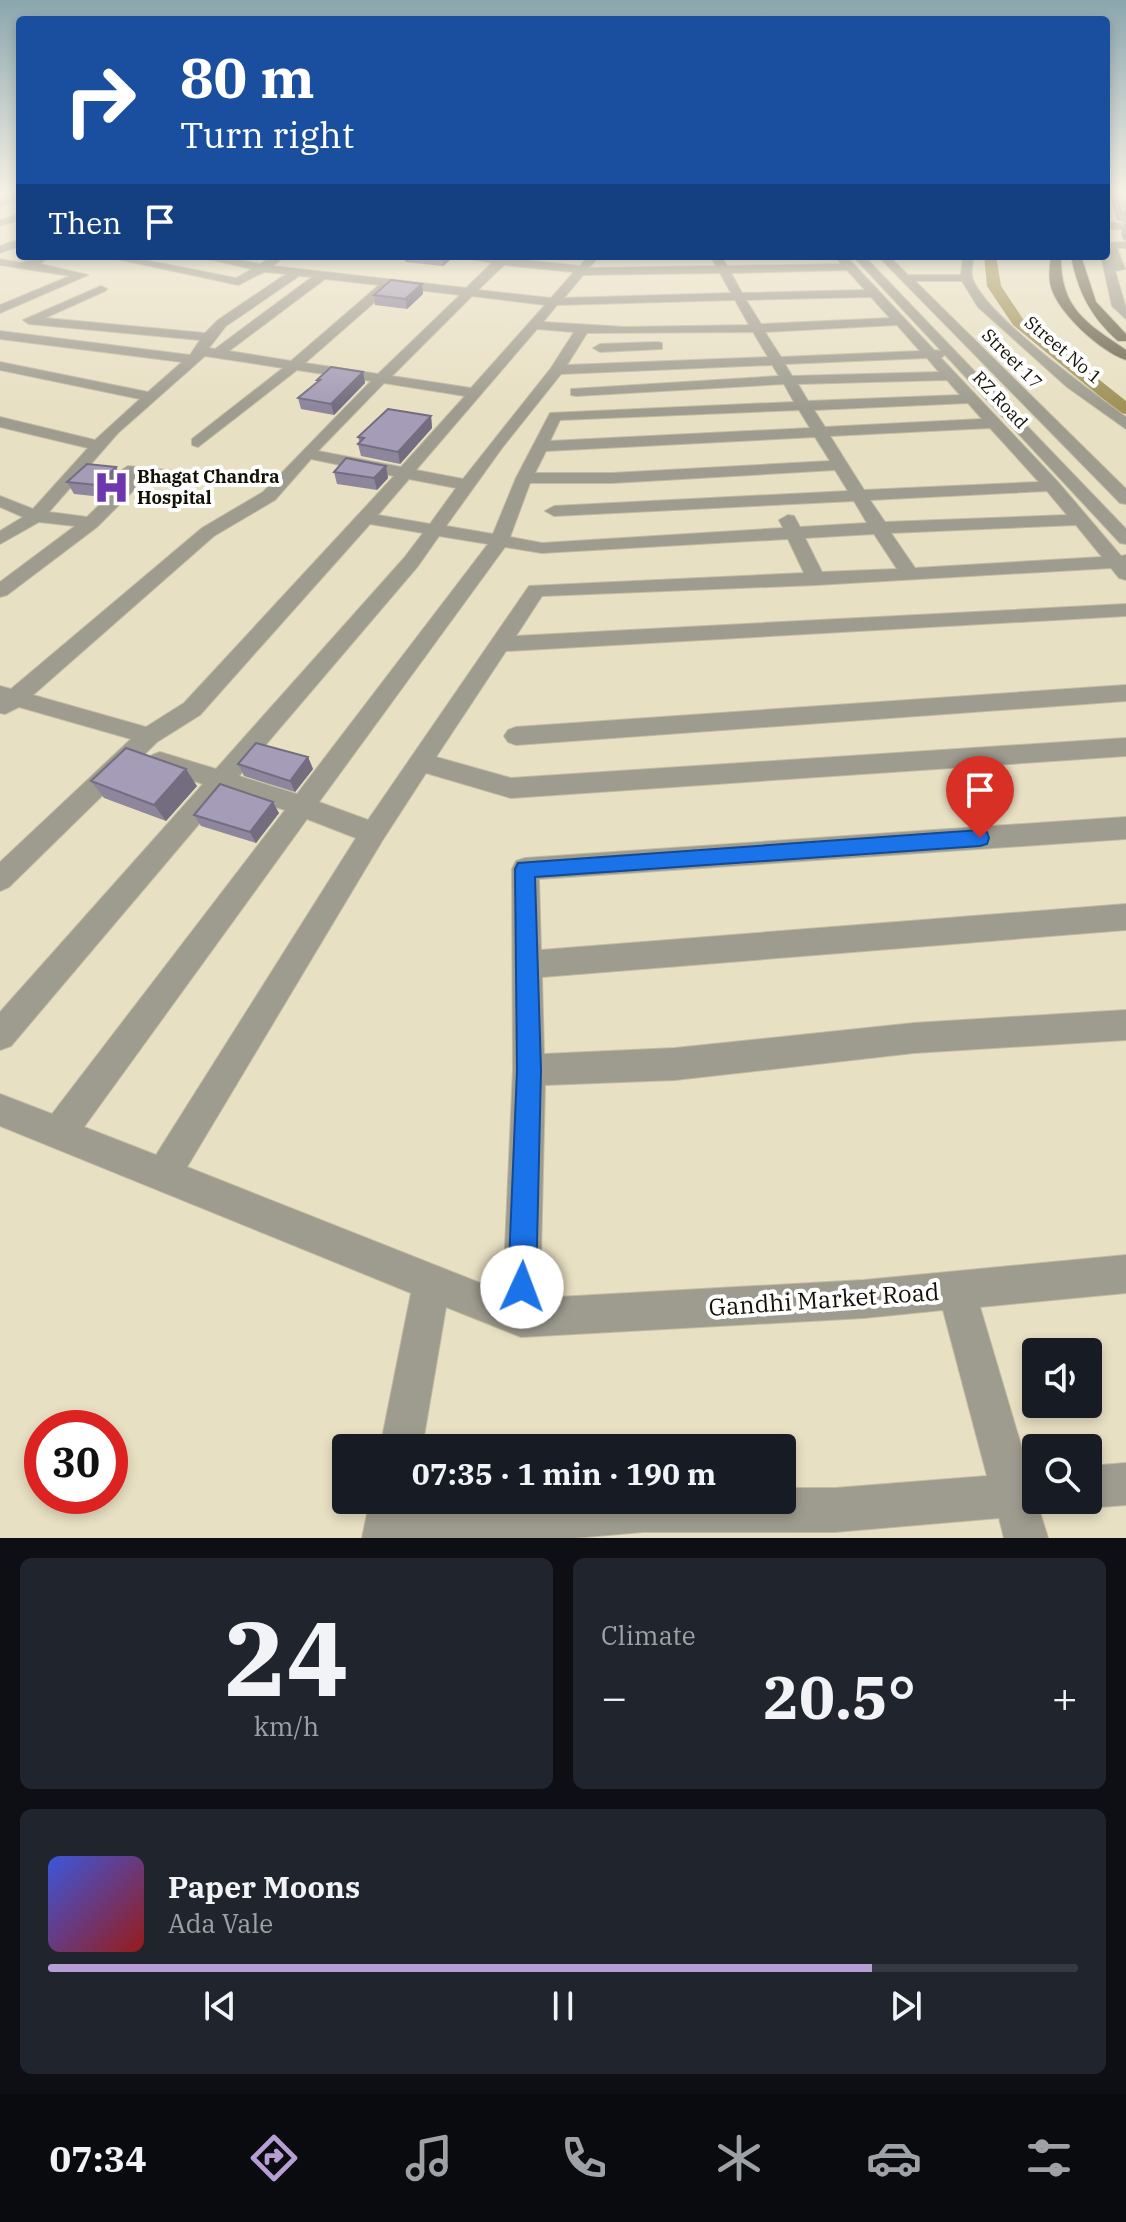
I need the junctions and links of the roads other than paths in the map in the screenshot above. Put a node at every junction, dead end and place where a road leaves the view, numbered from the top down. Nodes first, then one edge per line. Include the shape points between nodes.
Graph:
1 (20, 264) edge
2 (32, 264) edge
3 (147, 264) edge
4 (265, 264) edge
5 (280, 264) edge
6 (498, 264) edge
7 (559, 264) edge
8 (605, 264) edge
9 (720, 264) edge
10 (801, 264) edge
11 (852, 264) edge
12 (853, 264) edge
13 (891, 264) edge
14 (967, 264) edge
15 (1056, 264) edge
16 (1078, 264) edge
17 (1116, 264) edge
18 (585, 265) edge
19 (723, 270) junction
20 (298, 271) junction
21 (324, 274) junction
22 (0, 275) edge
23 (906, 278) junction
24 (966, 278) junction
25 (390, 282) junction
26 (101, 289) dead end
27 (471, 292) junction
28 (873, 293) junction
29 (737, 297) junction
30 (553, 302) junction
31 (0, 309) edge
32 (1126, 315) edge
33 (29, 320) junction
34 (899, 321) junction
35 (536, 325) junction
36 (582, 330) junction
37 (0, 334) edge
38 (758, 334) junction
39 (1126, 340) edge
40 (600, 348) dead end
41 (205, 350) junction
42 (930, 354) junction
43 (950, 355) junction
44 (1126, 356) edge
45 (775, 360) junction
46 (295, 364) junction
47 (0, 366) edge
48 (557, 370) junction
49 (950, 376) junction
50 (384, 378) junction
51 (786, 380) junction
52 (576, 392) dead end
53 (475, 393) junction
54 (151, 397) junction
55 (971, 399) junction
56 (805, 406) junction
57 (0, 422) edge
58 (995, 423) junction
59 (1126, 424) edge
60 (821, 434) junction
61 (198, 442) dead end
62 (100, 446) junction
63 (542, 446) junction
64 (308, 454) junction
65 (839, 465) junction
66 (97, 468) junction
67 (759, 470) junction
68 (143, 472) junction
69 (405, 473) junction
70 (524, 478) junction
71 (215, 480) dead end
72 (467, 485) junction
73 (1052, 486) junction
74 (1120, 494) edge
75 (857, 497) junction
76 (0, 501) edge
77 (778, 501) junction
78 (554, 511) dead end
79 (36, 516) junction
80 (366, 518) junction
81 (1081, 520) junction
82 (91, 523) junction
83 (877, 528) junction
84 (434, 530) junction
85 (795, 533) junction
86 (0, 539) edge
87 (1126, 539) edge
88 (499, 542) junction
89 (1122, 565) edge
90 (910, 574) junction
91 (816, 579) junction
92 (0, 591) edge
93 (1126, 610) edge
94 (500, 644) junction
95 (1126, 693) edge
96 (5, 701) edge
97 (516, 736) dead end
98 (142, 744) junction
99 (1126, 747) edge
100 (421, 762) junction
101 (219, 782) junction
102 (302, 806) junction
103 (1126, 828) edge
104 (373, 833) junction
105 (0, 879) edge
106 (1126, 917) edge
107 (525, 965) junction
108 (1126, 1025) edge
109 (0, 1035) edge
110 (529, 1070) junction
111 (0, 1110) edge
112 (59, 1133) junction
113 (163, 1175) junction
114 (1126, 1274) edge
115 (432, 1282) junction
116 (957, 1292) junction
117 (521, 1318) junction
118 (404, 1434) edge
119 (1126, 1484) edge
120 (1022, 1485) edge
121 (1102, 1486) edge
122 (1022, 1494) edge
123 (1025, 1514) edge
124 (387, 1524) edge
125 (1026, 1538) edge

1 - 22 street
2 - 31 street via 82,274
3 - 4 street via 238,282
5 - 20 street
6 - 27 street
7 - 18 street
8 - 18 street
9 - 19 street
10 - 19 street
11 - 28 street, RZ Road
12 - 43 street
13 - 23 street, Street 17
14 - 24 street
15 - 44 main road via 1056,286 1068,308
16 - 39 main road via 1083,290
17 - 32 street via 1118,306
18 - 19 street
18 - 30 street
19 - 29 street
20 - 21 street
20 - 41 street via 230,316
21 - 25 street
21 - 41 street
23 - 24 street
23 - 74 street, Street 17
24 - 59 street, Street No 1 via 982,304
25 - 27 street
25 - 46 street
26 - 33 street
27 - 30 street
27 - 50 street
28 - 29 street
28 - 34 street, RZ Road
29 - 30 street
29 - 38 street
30 - 35 street
33 - 37 street
33 - 41 street
34 - 38 street
34 - 42 street, RZ Road
35 - 36 street
35 - 53 street
36 - 38 street
36 - 48 street
37 - 41 street
38 - 40 street
38 - 45 street
41 - 46 street
41 - 54 street
42 - 43 street
42 - 45 street
42 - 49 street, RZ Road
43 - 87 street
45 - 48 street
45 - 51 street
46 - 50 street
46 - 61 street
47 - 54 street
48 - 72 street
49 - 51 street
49 - 55 street, RZ Road
50 - 53 street
50 - 64 street
51 - 52 street
51 - 56 street
53 - 69 street
54 - 62 street
55 - 56 street
55 - 58 street, RZ Road
56 - 60 street
56 - 63 street via 555,416
57 - 62 street
58 - 60 street
58 - 73 street, RZ Road
60 - 63 street
60 - 65 street
62 - 66 street
63 - 70 street
64 - 69 street
64 - 96 street via 269,496 208,532
65 - 67 street
65 - 75 street
66 - 68 street
66 - 79 street
67 - 70 street
67 - 77 street
68 - 71 street
68 - 82 street
69 - 72 street
69 - 80 street
70 - 88 street
72 - 84 street
73 - 75 street
73 - 81 street, RZ Road
75 - 77 street
75 - 83 street
76 - 79 street
77 - 78 street
77 - 85 street
79 - 82 street
79 - 86 street
80 - 84 street
80 - 98 street via 192,709
81 - 83 street
81 - 89 street, RZ Road
82 - 92 street
83 - 85 street
83 - 90 street
84 - 88 street
84 - 101 street
85 - 88 street via 542,548
85 - 91 street
88 - 102 street
89 - 90 street
90 - 91 street
91 - 94 street via 536,590
93 - 94 street
94 - 100 street
95 - 97 street
96 - 98 street
98 - 101 street
98 - 105 street
99 - 100 street via 511,788
100 - 104 street
101 - 102 street
101 - 109 street
102 - 104 street
102 - 112 street
103 - 107 street via 525,869
104 - 113 street
106 - 107 street
107 - 110 street
108 - 110 street via 914,1038 675,1064
110 - 117 street
111 - 112 street
112 - 113 street
113 - 115 street
114 - 116 street, Gandhi Market Road
115 - 117 street
115 - 118 street
116 - 117 street, Gandhi Market Road
116 - 120 street
119 - 121 street
122 - 124 street via 835,1510 643,1510
123 - 125 street

